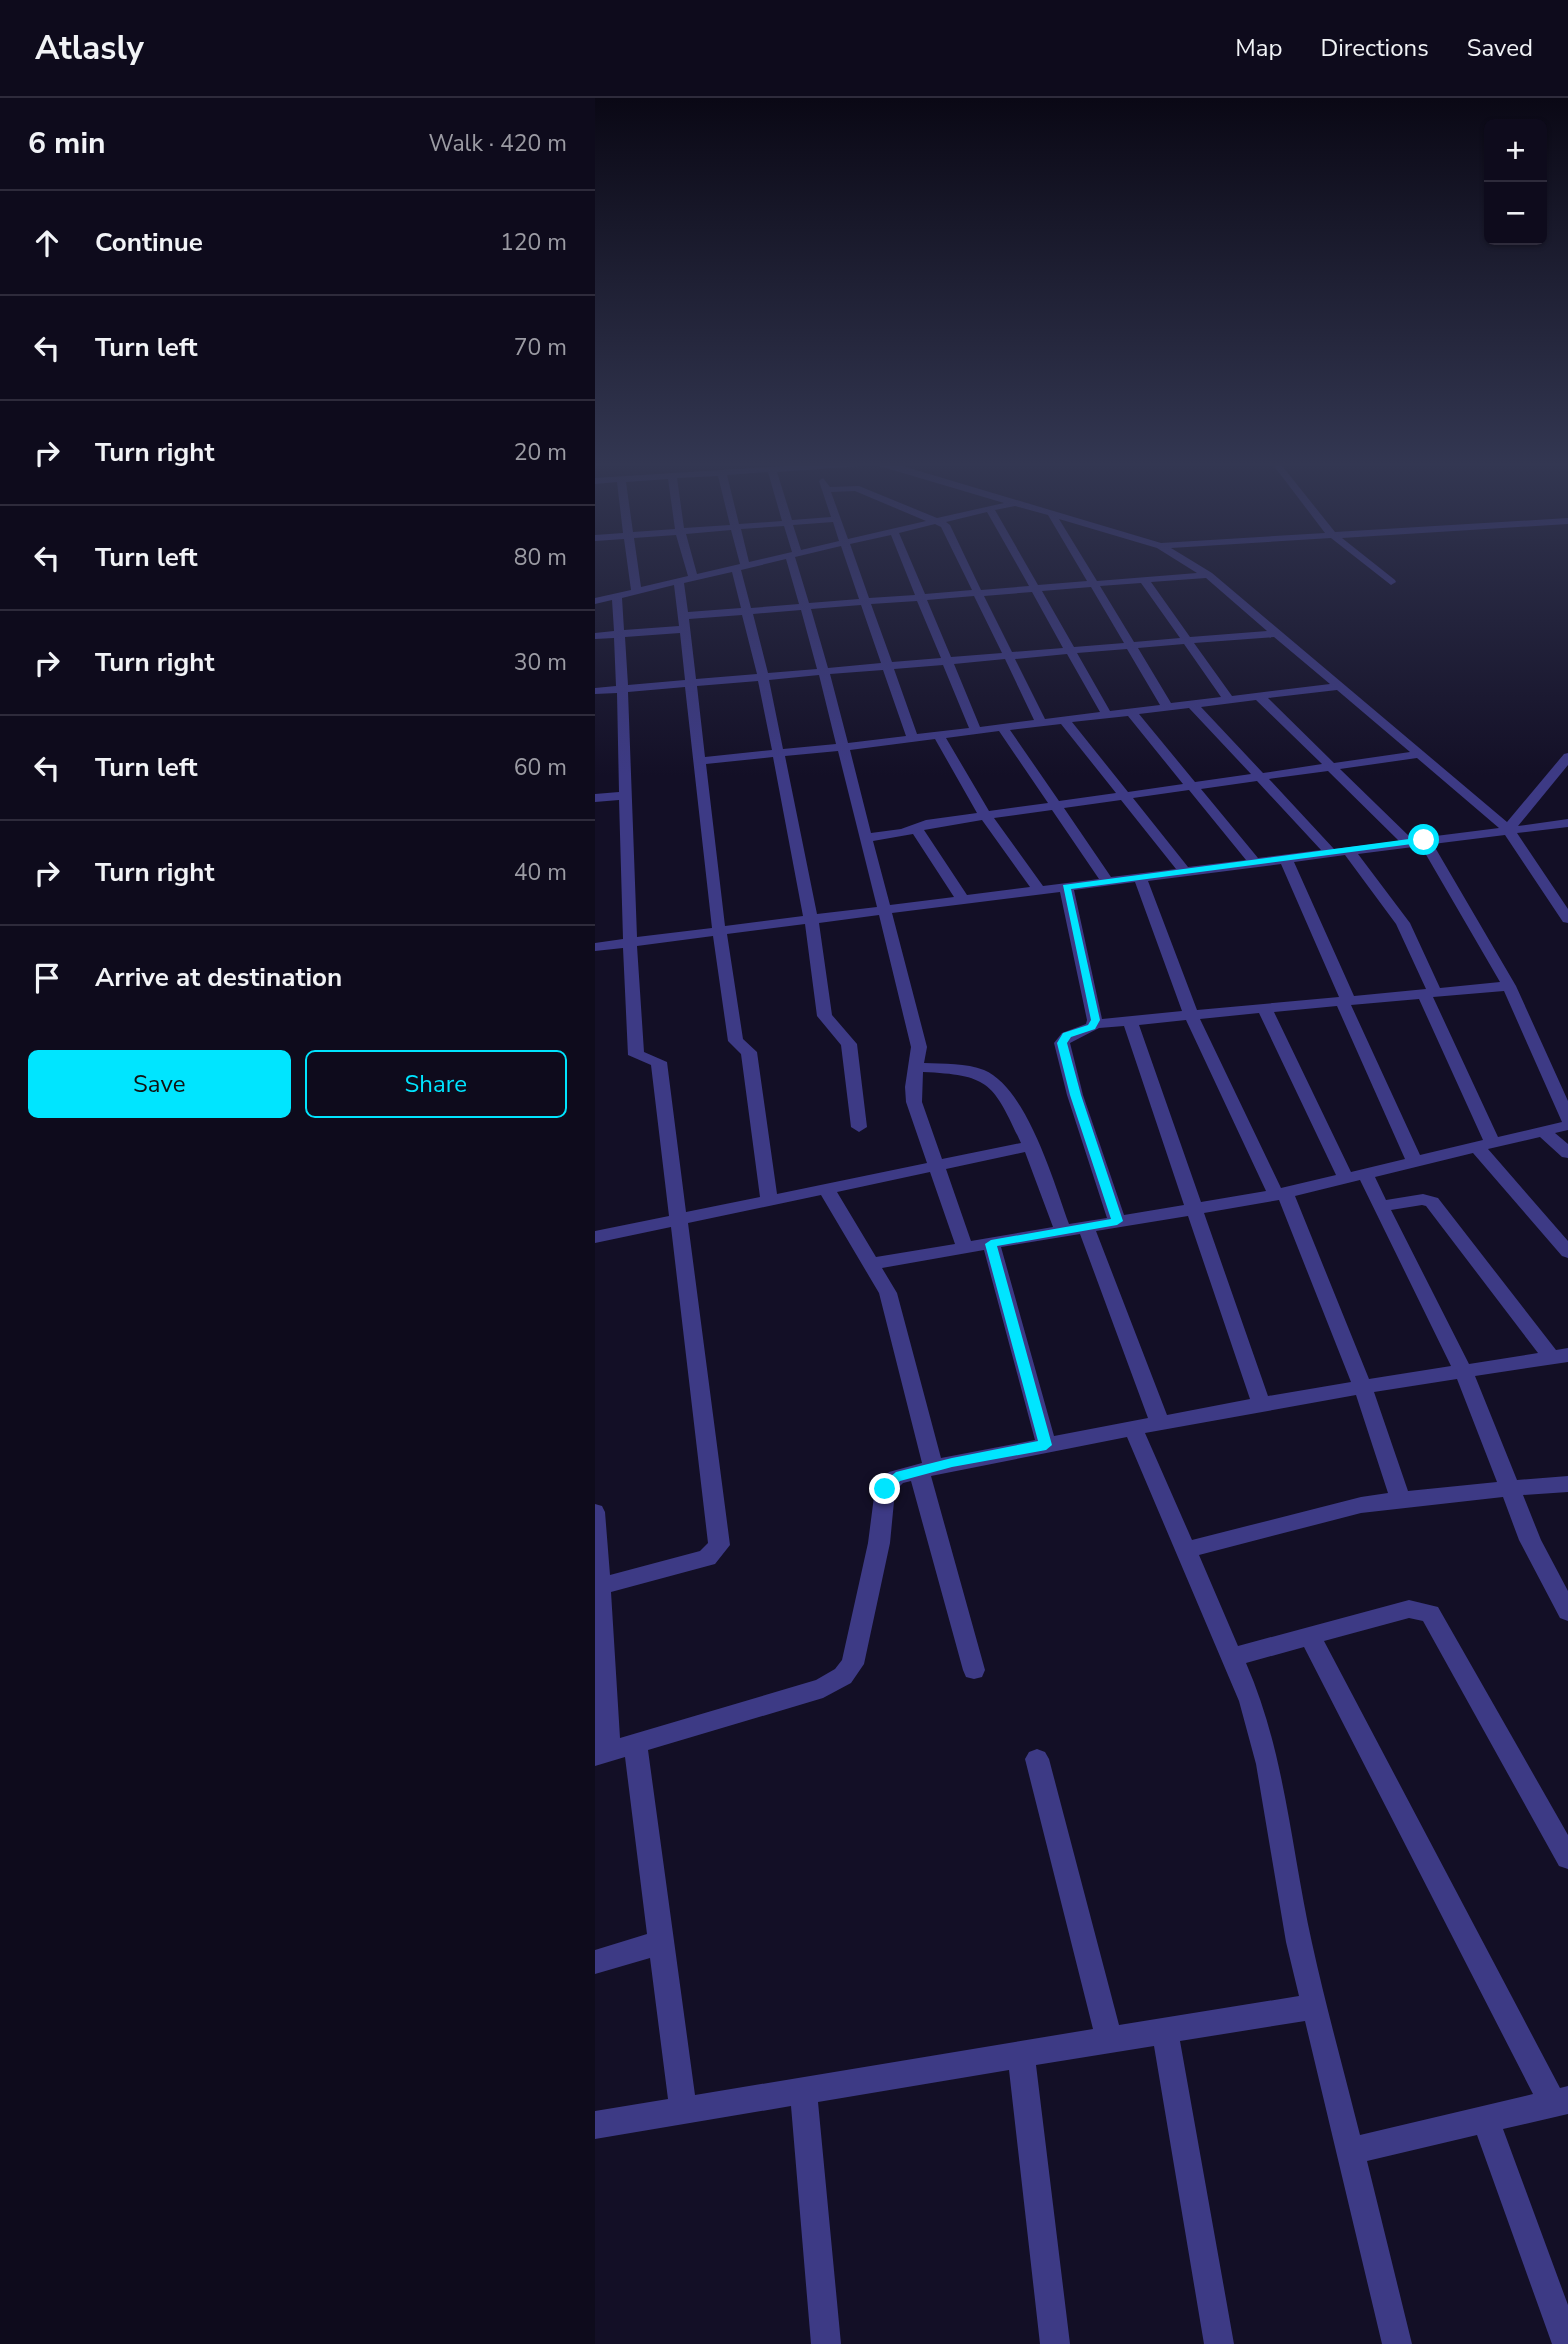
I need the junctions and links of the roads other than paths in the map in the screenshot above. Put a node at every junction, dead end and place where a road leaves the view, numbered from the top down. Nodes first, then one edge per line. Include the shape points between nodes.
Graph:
1 (632, 567) edge
2 (689, 567) edge
3 (740, 567) joint
4 (796, 567) edge
5 (854, 567) edge
6 (909, 567) edge
7 (966, 567) edge
8 (1023, 567) edge
9 (1083, 567) edge
10 (1194, 567) edge
11 (1372, 567) edge
12 (1208, 575) junction
13 (692, 578) junction
14 (1144, 580) junction
15 (679, 581) junction
16 (1391, 582) dead end
17 (1093, 584) junction
18 (1035, 588) junction
19 (636, 591) junction
20 (977, 592) junction
21 (617, 596) junction
22 (922, 596) junction
23 (595, 601) edge
24 (865, 601) junction
25 (805, 606) junction
26 (747, 611) junction
27 (684, 623) junction
28 (1278, 633) junction
29 (619, 634) junction
30 (595, 636) edge
31 (1185, 641) junction
32 (1129, 645) junction
33 (1070, 650) junction
34 (1007, 656) junction
35 (949, 661) junction
36 (886, 666) junction
37 (824, 672) junction
38 (763, 677) junction
39 (691, 683) junction
40 (1341, 686) junction
41 (623, 688) junction
42 (595, 691) edge
43 (1259, 696) junction
44 (1229, 700) junction
45 (1192, 705) junction
46 (1168, 708) junction
47 (1131, 712) junction
48 (1107, 715) junction
49 (1063, 720) junction
50 (1041, 723) junction
51 (1003, 728) junction
52 (976, 731) junction
53 (940, 736) junction
54 (913, 739) junction
55 (843, 747) junction
56 (778, 753) junction
57 (1420, 754) junction
58 (1568, 757) edge
59 (700, 761) junction
60 (1330, 766) junction
61 (1257, 777) junction
62 (1191, 786) junction
63 (624, 796) junction
64 (1124, 796) junction
65 (595, 798) edge
66 (1053, 806) junction
67 (985, 815) junction
68 (1568, 823) edge
69 (916, 828) junction
70 (1508, 829) junction
71 (865, 838) junction
72 (1424, 840) junction
73 (1408, 842) junction
74 (1348, 850) junction
75 (1331, 852) junction
76 (1286, 859) junction
77 (1255, 863) junction
78 (1185, 872) junction
79 (1140, 878) junction
80 (1108, 882) junction
81 (1066, 887) junction
82 (1039, 890) junction
83 (963, 900) junction
84 (884, 910) junction
85 (811, 919) junction
86 (1568, 919) edge
87 (719, 931) junction
88 (628, 943) junction
89 (595, 947) edge
90 (1509, 986) junction
91 (1430, 993) junction
92 (1345, 1001) junction
93 (1264, 1008) junction
94 (1191, 1015) junction
95 (1130, 1021) junction
96 (1095, 1024) junction
97 (915, 1067) junction
98 (1568, 1119) edge
99 (1568, 1125) edge
100 (859, 1127) dead end
101 (1543, 1131) junction
102 (1485, 1145) junction
103 (1031, 1146) junction
104 (1568, 1153) edge
105 (1415, 1162) junction
106 (936, 1165) junction
107 (1365, 1174) junction
108 (1346, 1178) junction
109 (825, 1187) junction
110 (1281, 1194) junction
111 (768, 1198) junction
112 (1381, 1206) junction
113 (1196, 1207) junction
114 (678, 1219) junction
115 (1117, 1221) junction
116 (1086, 1227) junction
117 (1063, 1231) junction
118 (595, 1237) edge
119 (991, 1244) junction
120 (965, 1248) junction
121 (1568, 1252) edge
122 (870, 1264) junction
123 (1559, 1356) edge
124 (1463, 1371) junction
125 (1363, 1387) junction
126 (1261, 1404) junction
127 (1160, 1423) junction
128 (1133, 1428) junction
129 (1046, 1445) junction
130 (926, 1469) junction
131 (1568, 1484) edge
132 (1509, 1488) junction
133 (1400, 1500) junction
134 (595, 1512) edge
135 (1186, 1550) junction
136 (597, 1588) edge
137 (1568, 1612) edge
138 (1310, 1636) junction
139 (1232, 1657) junction
140 (974, 1670) dead end
141 (635, 1744) junction
142 (602, 1754) edge
143 (1037, 1759) dead end
144 (1568, 1858) edge
145 (661, 1942) junction
146 (595, 1962) edge
147 (1314, 2006) junction
148 (1165, 2031) junction
149 (1109, 2040) junction
150 (1021, 2055) junction
151 (803, 2091) junction
152 (1561, 2102) edge
153 (683, 2110) junction
154 (1486, 2120) junction
155 (595, 2125) edge
156 (1350, 2151) junction
157 (826, 2344) edge
158 (1055, 2344) edge
159 (1219, 2344) edge
160 (1397, 2344) edge
161 (1567, 2344) edge

1 - 19 street
2 - 13 street
3 - 13 street
3 - 26 street
4 - 25 street
5 - 24 street
6 - 22 street
7 - 20 street
8 - 18 street
9 - 17 street
10 - 12 street
11 - 16 street
12 - 14 street
12 - 28 street
13 - 15 street
14 - 17 street
14 - 31 street
15 - 19 street
15 - 27 street
17 - 18 street
17 - 32 street
18 - 20 street
18 - 33 street
19 - 21 street
20 - 22 street
20 - 34 street
21 - 23 street
21 - 29 street
22 - 24 street
22 - 35 street
24 - 25 street
24 - 36 street
25 - 26 street
25 - 37 street
26 - 27 street
26 - 38 street
27 - 29 street
27 - 39 street
28 - 31 street
28 - 40 street
29 - 30 street
29 - 41 street
31 - 32 street
31 - 44 street
32 - 33 street
32 - 46 street
33 - 34 street
33 - 48 street
34 - 35 street
34 - 50 street
35 - 36 street
35 - 52 street
36 - 37 street
36 - 54 street
37 - 38 street
37 - 55 street
38 - 39 street
38 - 56 street
39 - 41 street
39 - 59 street
40 - 43 street
40 - 57 street
41 - 42 street
41 - 63 street
43 - 44 street
43 - 60 street
44 - 45 street
45 - 46 street
45 - 61 street
46 - 47 street
47 - 48 street
47 - 62 street
48 - 49 street
49 - 50 street
49 - 64 street
50 - 51 street
51 - 52 street
51 - 66 street
52 - 53 street
53 - 54 street
53 - 67 street
54 - 55 street
55 - 56 street
55 - 71 street
56 - 59 street
56 - 85 street
57 - 60 street
57 - 70 street
58 - 70 street
59 - 87 street
60 - 61 street
60 - 73 street
61 - 62 street
61 - 75 street
62 - 64 street
62 - 77 street
63 - 65 street
63 - 88 street
64 - 66 street
64 - 78 street
66 - 67 street
66 - 80 street
67 - 69 street
67 - 82 street
68 - 70 street
69 - 71 street
69 - 83 street
70 - 72 street
70 - 86 street
71 - 84 street
72 - 73 street
72 - 90 street
73 - 74 street
74 - 75 street
74 - 91 street via 1403,923
75 - 76 street
76 - 77 street
76 - 92 street
77 - 78 street
78 - 79 street
79 - 80 street
79 - 94 street
80 - 81 street
81 - 82 street
81 - 96 street
82 - 83 street
83 - 84 street
84 - 85 street
84 - 97 street via 919,1048
85 - 87 street
85 - 100 street via 825,1016 849,1044
87 - 88 street
87 - 111 street via 736,1041 749,1052
88 - 89 street
88 - 114 street via 636,1055 659,1062
90 - 91 street
90 - 98 street
91 - 92 street
91 - 102 street
92 - 93 street
92 - 105 street
93 - 94 street
93 - 108 street
94 - 95 street
94 - 110 street
95 - 96 street
95 - 113 street
96 - 115 street via 1067,1035 1062,1043
97 - 103 street via 983,1075 1010,1105
97 - 106 street via 915,1102
99 - 101 street
101 - 102 street
101 - 104 street
102 - 105 street
102 - 121 street
103 - 106 street
103 - 117 street
105 - 107 street
106 - 109 street
106 - 120 street
107 - 108 street
107 - 112 street
108 - 110 street
109 - 111 street
109 - 122 street
110 - 113 street
110 - 125 street
111 - 114 street
112 - 123 street via 1423,1199 1432,1202
112 - 124 street
113 - 115 street
113 - 126 street
114 - 118 street
114 - 136 street via 719,1545 706,1558
115 - 116 street
116 - 117 street
116 - 127 street
117 - 119 street
119 - 120 street
119 - 129 street
120 - 122 street
122 - 130 street via 897,1319
123 - 124 street
124 - 125 street
124 - 132 street
125 - 126 street
125 - 133 street
126 - 127 street
127 - 128 street
128 - 129 street
128 - 135 street
129 - 130 street
130 - 140 street
130 - 141 street via 896,1477 885,1489 879,1543 853,1664 843,1676 823,1688
131 - 132 street
132 - 133 street
132 - 137 street via 1529,1540
133 - 135 street via 1318,1514
134 - 136 street
135 - 139 street
136 - 142 street
138 - 139 street
138 - 144 street via 1409,1609 1430,1613
138 - 152 street
139 - 147 street via 1251,1701 1268,1763
141 - 142 street
141 - 145 street
143 - 149 street
145 - 146 street
145 - 153 street
147 - 148 street
147 - 156 street
148 - 149 street
148 - 159 street
149 - 150 street
150 - 151 street
150 - 158 street
151 - 153 street
151 - 157 street
152 - 154 street
153 - 155 street
154 - 156 street
154 - 161 street
156 - 160 street

